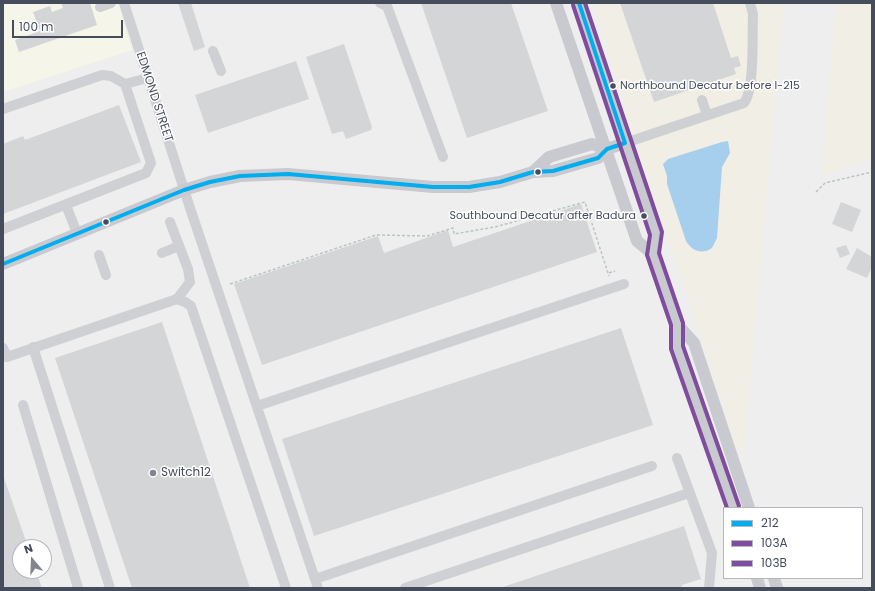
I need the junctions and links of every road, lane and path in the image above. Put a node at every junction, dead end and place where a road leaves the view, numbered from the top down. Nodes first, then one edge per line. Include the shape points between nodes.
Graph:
1 (111, 3) edge
2 (124, 3) edge
3 (380, 3) edge
4 (556, 3) edge
5 (579, 3) edge
6 (750, 3) edge
7 (100, 7) dead end
8 (213, 51) dead end
9 (221, 71) dead end
10 (148, 78) junction
11 (124, 84) junction
12 (702, 100) dead end
13 (3, 109) edge
14 (708, 115) junction
15 (625, 143) junction
16 (606, 149) junction
17 (443, 158) dead end
18 (872, 172) edge
19 (184, 190) junction
20 (816, 192) dead end
21 (66, 205) junction
22 (170, 222) dead end
23 (3, 230) edge
24 (77, 233) junction
25 (179, 246) junction
26 (162, 252) dead end
27 (653, 254) junction
28 (98, 255) dead end
29 (3, 264) edge
30 (615, 272) dead end
31 (608, 274) junction
32 (106, 275) dead end
33 (609, 276) dead end
34 (230, 284) dead end
35 (624, 284) dead end
36 (177, 299) junction
37 (677, 324) junction
38 (34, 347) junction
39 (3, 348) edge
40 (23, 405) dead end
41 (257, 406) junction
42 (677, 458) dead end
43 (652, 466) dead end
44 (689, 493) junction
45 (733, 507) edge
46 (749, 507) edge
47 (317, 583) edge
48 (78, 588) edge
49 (110, 588) edge
50 (286, 588) edge
51 (405, 588) edge
52 (710, 588) edge

1 - 7 street
2 - 10 street, EDMOND STREET
3 - 17 street via 386,6
4 - 16 main road
5 - 15 main road
6 - 14 street via 753,14 748,98 744,103
8 - 9 street
10 - 11 street
10 - 19 street, EDMOND STREET
11 - 13 street via 111,76 102,75
11 - 21 street via 152,163 146,173
12 - 14 street
14 - 15 street
15 - 16 main road
15 - 27 main road via 656,234
16 - 19 main road via 598,158 553,171 533,172 500,182 470,187 433,187 288,174 240,176
16 - 27 main road via 637,241
18 - 20 path via 825,183
19 - 24 main road
19 - 41 street, EDMOND STREET
21 - 23 street
21 - 24 street
22 - 25 street
24 - 29 main road
25 - 26 street
25 - 36 street via 190,282
27 - 37 main road
28 - 32 street
30 - 31 path
31 - 33 path
31 - 34 path via 585,202 476,231 454,234 453,228 427,236 376,235
35 - 41 street
36 - 38 street
36 - 50 street via 191,306
37 - 45 main road via 677,347
37 - 46 main road via 694,343
38 - 39 street via 7,357
38 - 49 street
40 - 48 street
41 - 47 street, EDMOND STREET
42 - 44 street
43 - 47 street
44 - 51 street
44 - 52 street via 712,553

